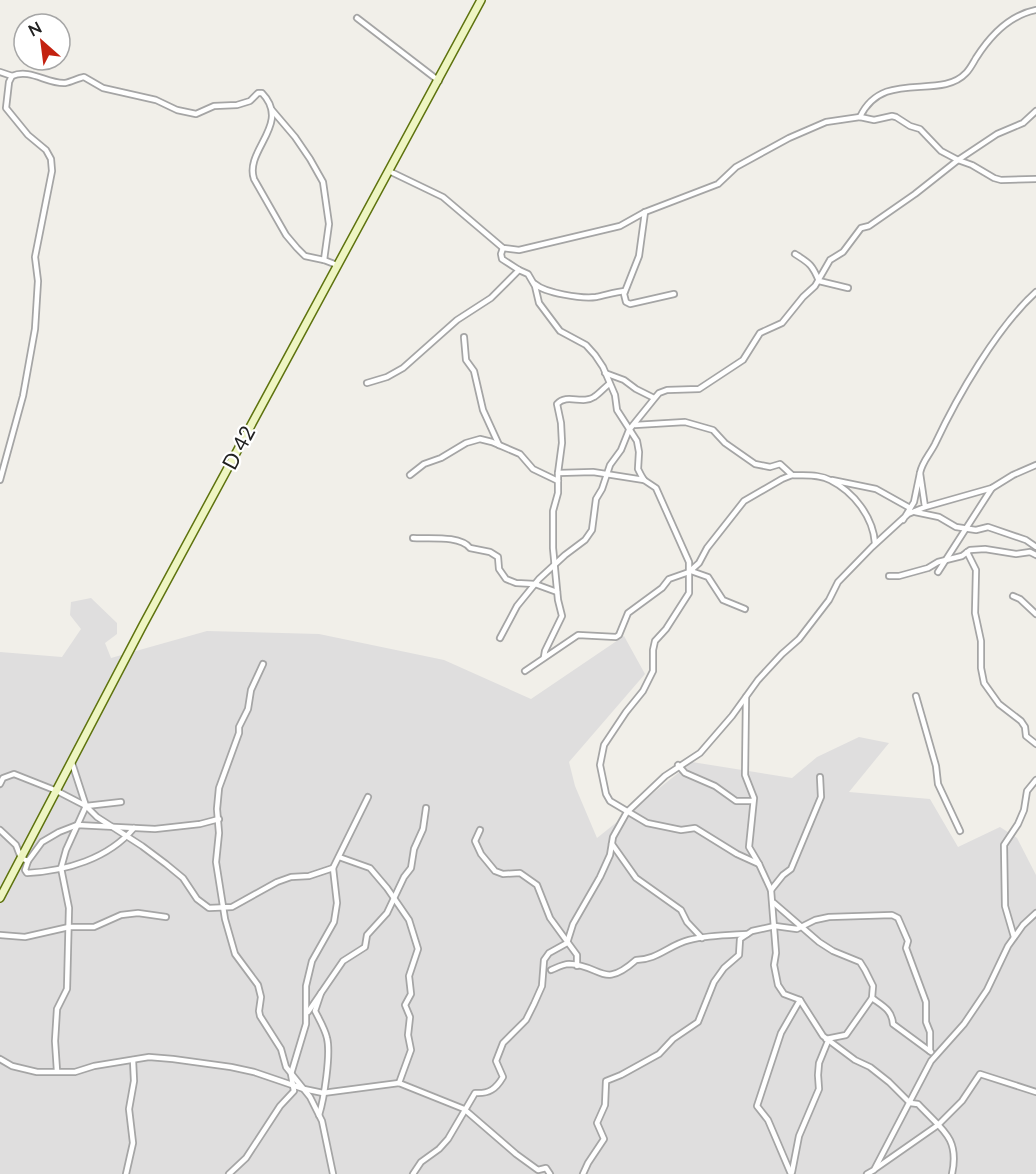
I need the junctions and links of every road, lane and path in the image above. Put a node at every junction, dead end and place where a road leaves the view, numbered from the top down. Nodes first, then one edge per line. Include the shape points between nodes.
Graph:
1 (482, 0) edge
2 (1036, 10) edge
3 (357, 18) dead end
4 (0, 72) edge
5 (12, 75) junction
6 (439, 81) junction
7 (272, 110) junction
8 (1036, 111) edge
9 (860, 117) junction
10 (958, 160) junction
11 (389, 171) junction
12 (1036, 179) edge
13 (645, 212) junction
14 (503, 248) junction
15 (795, 254) dead end
16 (324, 260) junction
17 (337, 265) junction
18 (519, 270) junction
19 (819, 281) junction
20 (534, 284) junction
21 (848, 288) dead end
22 (625, 291) junction
23 (1036, 292) edge
24 (674, 294) dead end
25 (464, 337) dead end
26 (605, 373) junction
27 (367, 383) dead end
28 (609, 384) junction
29 (654, 398) junction
30 (635, 425) junction
31 (629, 430) junction
32 (499, 445) junction
33 (1034, 466) edge
34 (558, 473) junction
35 (920, 473) junction
36 (1035, 473) edge
37 (410, 475) dead end
38 (606, 475) junction
39 (792, 475) junction
40 (829, 479) junction
41 (0, 480) edge
42 (644, 480) junction
43 (558, 482) junction
44 (992, 488) junction
45 (925, 507) junction
46 (912, 510) junction
47 (966, 529) junction
48 (413, 538) dead end
49 (875, 544) junction
50 (1036, 547) edge
51 (967, 552) junction
52 (1036, 555) edge
53 (945, 561) junction
54 (554, 565) junction
55 (690, 572) junction
56 (938, 572) dead end
57 (889, 576) dead end
58 (535, 584) junction
59 (557, 592) junction
60 (1013, 596) dead end
61 (745, 609) dead end
62 (1036, 614) edge
63 (500, 638) dead end
64 (544, 657) junction
65 (263, 664) dead end
66 (525, 671) dead end
67 (747, 696) junction
68 (916, 696) dead end
69 (1036, 744) edge
70 (72, 763) junction
71 (678, 765) junction
72 (820, 777) dead end
73 (1036, 780) edge
74 (0, 784) edge
75 (57, 791) junction
76 (368, 797) dead end
77 (753, 801) junction
78 (121, 802) dead end
79 (86, 806) junction
80 (426, 808) dead end
81 (627, 812) junction
82 (219, 819) junction
83 (77, 825) junction
84 (114, 827) junction
85 (134, 828) junction
86 (0, 830) edge
87 (480, 830) dead end
88 (960, 831) dead end
89 (128, 836) junction
90 (612, 844) junction
91 (339, 857) junction
92 (25, 860) junction
93 (759, 864) junction
94 (61, 868) junction
95 (333, 868) junction
96 (771, 890) junction
97 (0, 898) edge
98 (395, 898) junction
99 (773, 903) junction
100 (222, 908) junction
101 (1036, 913) edge
102 (166, 917) dead end
103 (774, 926) junction
104 (801, 926) junction
105 (69, 927) junction
106 (0, 934) edge
107 (747, 934) junction
108 (1014, 937) junction
109 (702, 938) junction
110 (567, 943) junction
111 (577, 966) junction
112 (551, 970) dead end
113 (322, 990) junction
114 (872, 998) junction
115 (800, 1000) junction
116 (306, 1015) junction
117 (827, 1040) junction
118 (930, 1051) junction
119 (936, 1055) junction
120 (0, 1059) edge
121 (133, 1060) junction
122 (57, 1071) junction
123 (291, 1074) junction
124 (399, 1083) junction
125 (292, 1085) junction
126 (303, 1089) junction
127 (1036, 1092) edge
128 (323, 1093) junction
129 (910, 1103) junction
130 (464, 1109) junction
131 (319, 1115) junction
132 (938, 1125) junction
133 (874, 1170) junction
134 (126, 1174) edge
135 (229, 1174) edge
136 (333, 1174) edge
137 (412, 1174) edge
138 (550, 1174) edge
139 (583, 1174) edge
140 (791, 1174) edge
141 (867, 1174) edge
142 (952, 1174) edge

1 - 6 street, D 42 / D 42
2 - 9 street via 1011,19 965,74 940,85 884,93 866,104
3 - 6 street
4 - 5 street
5 - 7 street via 66,83 84,77 103,88 196,114 214,105 250,101 260,92
5 - 41 street via 6,108 46,150 52,171 35,258 35,329 23,396
6 - 11 street, D 42 / D 42
7 - 16 street via 295,136 323,182 328,224
7 - 16 street via 269,130 252,173 254,179 297,248 305,256
8 - 10 street via 1023,123 997,134
9 - 10 street via 896,117 920,129 939,149
9 - 13 street via 826,122 789,138 736,167 706,190
10 - 12 street via 1001,180
10 - 19 street via 915,194 861,228 843,252 830,260
11 - 14 street via 443,197
11 - 17 street, D 42 / D 42
13 - 14 street via 605,231 519,250
13 - 22 street via 639,256
14 - 18 street via 502,259
15 - 19 street via 812,265
16 - 17 street
17 - 70 street, D 42 / D 42 via 142,625
18 - 20 street via 528,274
18 - 27 street via 491,298 457,320 403,368
19 - 21 street
19 - 29 street via 782,323 760,333 743,360 699,389 667,390
20 - 22 street via 580,297
20 - 26 street via 539,303 560,331 586,345
22 - 24 street via 627,303
23 - 35 street via 973,375
25 - 32 street via 466,360 474,371 483,410
26 - 28 street
26 - 29 street
28 - 31 street via 617,410
28 - 34 street via 592,399 566,398 557,404 562,443
29 - 30 street
30 - 31 street
30 - 39 street via 686,422 713,430 754,464 780,464
31 - 38 street
31 - 42 street via 637,441 638,469
32 - 37 street via 474,440
32 - 43 street via 520,454 533,469
33 - 36 street
33 - 44 street
34 - 38 street
34 - 43 street
35 - 45 street
35 - 46 street
38 - 42 street
38 - 54 street via 596,499 592,530
39 - 40 street
39 - 55 street via 744,501
40 - 46 street via 876,489
40 - 49 street via 866,513
42 - 55 street via 656,488
43 - 54 street via 553,511
44 - 45 street
44 - 47 street
45 - 46 street
46 - 47 street
46 - 49 street
47 - 50 street via 988,527
47 - 53 street
48 - 58 street via 449,538 490,552 498,557 499,569 506,579
49 - 67 street via 838,582 799,639
51 - 52 street via 985,549
51 - 53 street
51 - 69 street via 976,570 975,613 984,683 999,704 1020,720 1026,736
53 - 56 street
53 - 57 street
54 - 58 street
54 - 59 street
55 - 61 street via 708,577 723,600
55 - 64 street via 669,579 628,613 616,637 578,634
55 - 81 street via 689,593 655,641 653,671 604,745 600,765 606,794
58 - 59 street
58 - 63 street via 517,606
59 - 64 street via 562,616
60 - 62 street
64 - 66 street
65 - 82 street via 221,778 217,798
67 - 71 street via 700,753
67 - 77 street via 745,775
68 - 88 street via 938,784
70 - 75 street, D 42 / D 42
70 - 79 street
71 - 77 street via 685,773 715,786 736,801
71 - 81 street
72 - 96 street via 821,797 791,869
73 - 108 street via 1027,791 1022,817 1004,845 1005,906
74 - 75 street via 3,778 15,774
75 - 79 street
75 - 92 street, D 42 / D 42
76 - 91 street
77 - 93 street via 750,847
78 - 79 street
79 - 83 street
79 - 84 street
80 - 98 street via 411,867
81 - 90 street
81 - 93 street via 647,823 681,830 695,828
82 - 85 street via 155,829
82 - 100 street via 216,862
83 - 84 street
83 - 92 street via 42,842
83 - 94 street
84 - 85 street
84 - 89 street
85 - 89 street
86 - 92 street
87 - 110 street via 475,841 489,866 503,873 520,873 537,885 550,918
89 - 94 street via 94,859
89 - 100 street via 183,878 197,899 209,908
90 - 109 street via 636,878 681,910
90 - 110 street
91 - 95 street
91 - 98 street via 369,868
92 - 94 street via 25,873
92 - 97 street, D 42 / D 42
93 - 96 street
94 - 105 street
95 - 100 street via 291,877 232,908
95 - 116 street via 337,903 334,922 312,961 306,986
96 - 99 street
98 - 113 street via 367,935 365,947 343,961
98 - 124 street via 409,920 418,949 408,976 411,994 405,1005 410,1017 411,1050
99 - 103 street
99 - 104 street
100 - 123 street via 236,954 258,985 261,1016
101 - 108 street
102 - 105 street via 138,913 121,915 93,927
103 - 104 street
103 - 107 street
103 - 115 street via 778,985 784,994
104 - 114 street via 833,951 860,962 873,986
104 - 118 street via 829,916 898,918 926,1002
105 - 106 street via 25,938
105 - 122 street via 67,989 57,1009
107 - 109 street
107 - 139 street via 740,939 738,955 714,982 698,1022 673,1038 659,1054 606,1081 605,1105 597,1123 604,1139
108 - 119 street via 987,990
109 - 111 street via 688,940 649,960 636,960 613,975 599,975
110 - 111 street via 577,955
110 - 130 street via 544,960 542,986 530,1012 503,1043 496,1061 503,1077 498,1086 486,1094 475,1093
111 - 112 street via 568,964
113 - 116 street
113 - 128 street via 315,1011 327,1038
114 - 117 street via 846,1035
114 - 118 street via 889,1010 893,1024
115 - 117 street
115 - 140 street via 781,1033 757,1106 768,1120
116 - 123 street
117 - 129 street via 870,1067
117 - 140 street via 819,1063 819,1089 799,1136
118 - 119 street
119 - 129 street
120 - 122 street via 37,1072
121 - 122 street via 75,1072
121 - 125 street via 149,1057 231,1067
121 - 134 street via 129,1109 133,1143
123 - 125 street
123 - 126 street
124 - 128 street
124 - 130 street
125 - 126 street
125 - 135 street via 294,1090 246,1158
126 - 128 street
126 - 131 street
127 - 132 street via 980,1074 962,1101
128 - 131 street via 325,1099
129 - 132 street via 918,1104
129 - 133 street
130 - 137 street via 448,1139
130 - 138 street via 516,1154 538,1170 546,1168
131 - 136 street
132 - 133 street
132 - 142 street via 953,1143
133 - 141 street

